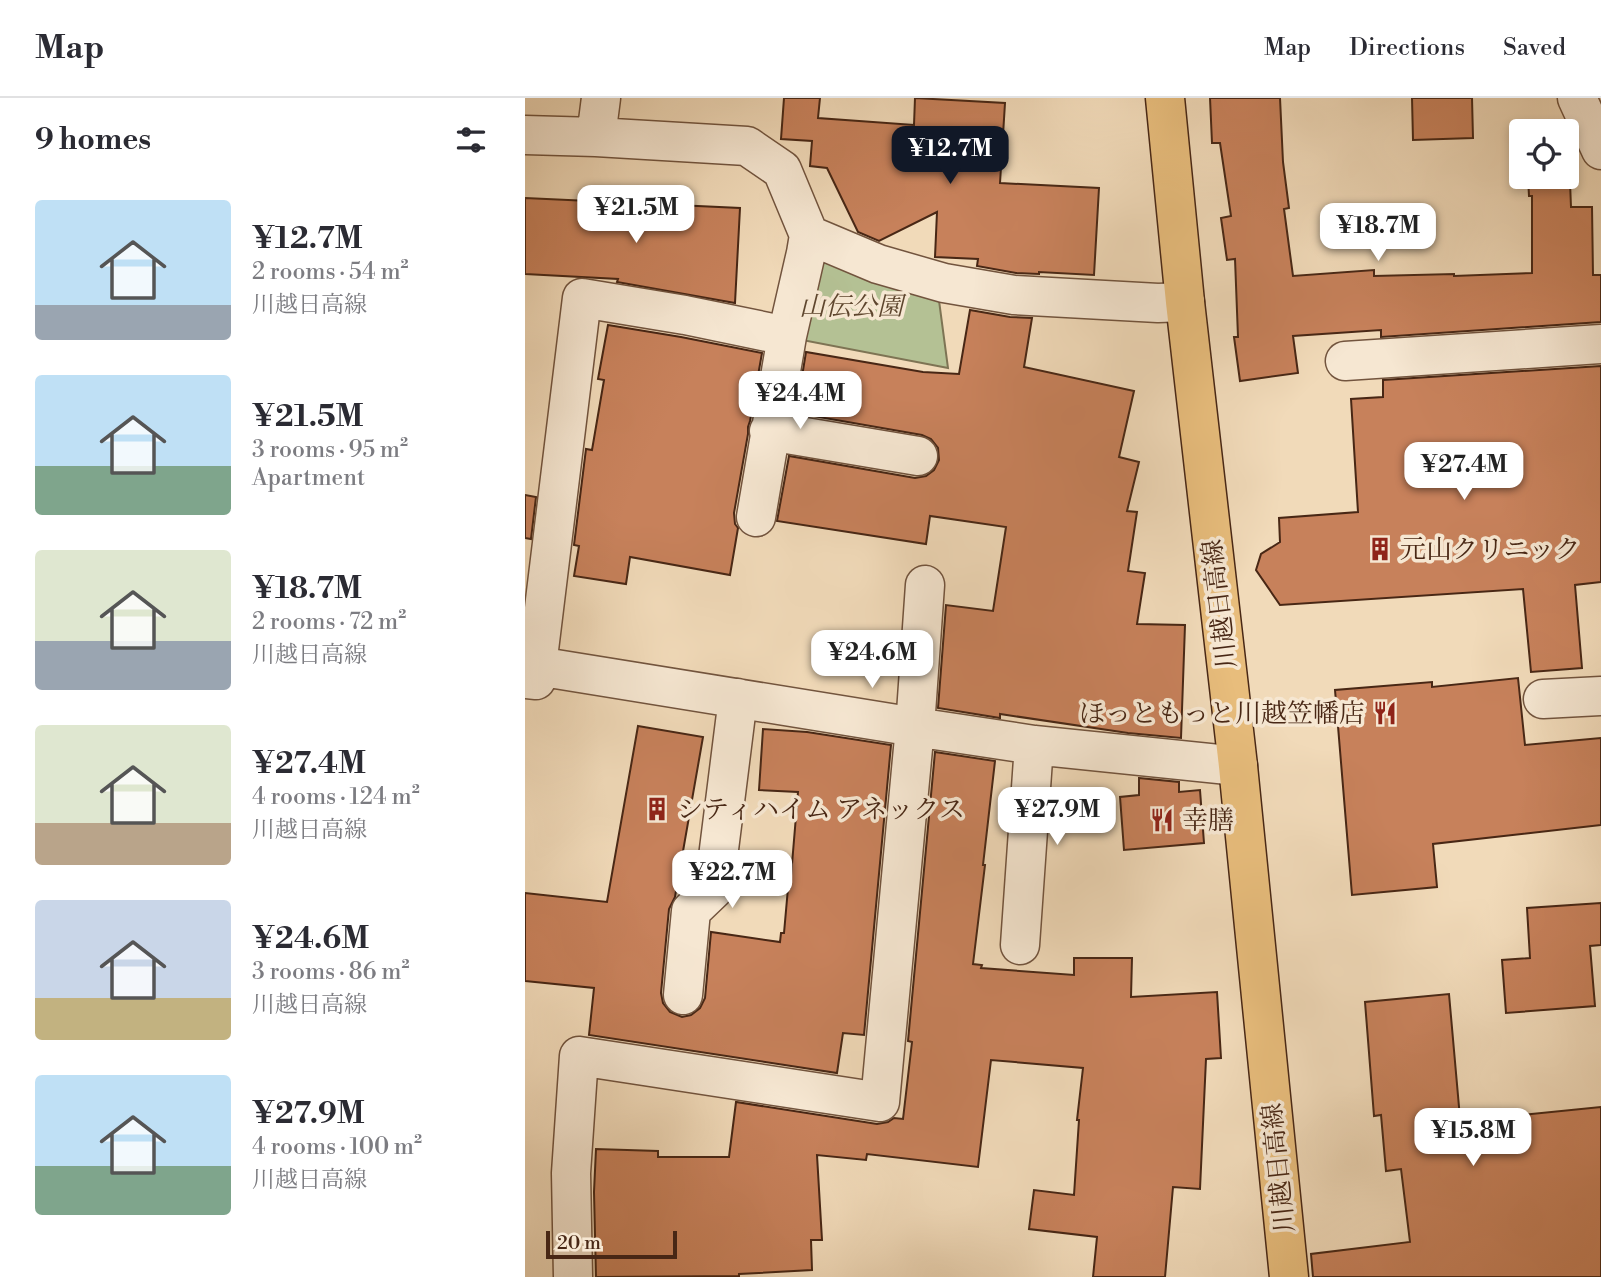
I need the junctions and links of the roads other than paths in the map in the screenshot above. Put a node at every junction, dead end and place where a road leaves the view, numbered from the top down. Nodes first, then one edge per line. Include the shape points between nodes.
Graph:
1 (601, 98) edge
2 (1165, 98) edge
3 (1577, 98) edge
4 (525, 135) edge
5 (596, 137) junction
6 (1601, 150) edge
7 (809, 235) junction
8 (1185, 302) junction
9 (786, 336) junction
10 (1601, 344) edge
11 (1345, 361) dead end
12 (769, 431) junction
13 (918, 456) dead end
14 (756, 517) dead end
15 (925, 585) dead end
16 (531, 673) edge
17 (1601, 696) edge
18 (739, 698) junction
19 (1543, 699) dead end
20 (915, 727) junction
21 (1034, 745) junction
22 (1238, 766) junction
23 (1020, 945) dead end
24 (683, 995) dead end
25 (573, 1277) edge
26 (1289, 1277) edge

1 - 5 street
2 - 8 main road, 川越日高線
3 - 6 street
4 - 5 street
5 - 7 street via 747,146 782,170
7 - 8 street via 878,264 944,283 1014,295
7 - 9 street
8 - 22 main road, 川越日高線
9 - 12 street
9 - 16 street via 582,298
10 - 11 street
12 - 13 street
12 - 14 street
15 - 20 street
16 - 18 street
17 - 19 street
18 - 20 street
18 - 24 street via 714,889 691,911
20 - 21 street
20 - 25 street via 880,1102 579,1056 571,1173
21 - 22 street
21 - 23 street
22 - 26 main road, 川越日高線

